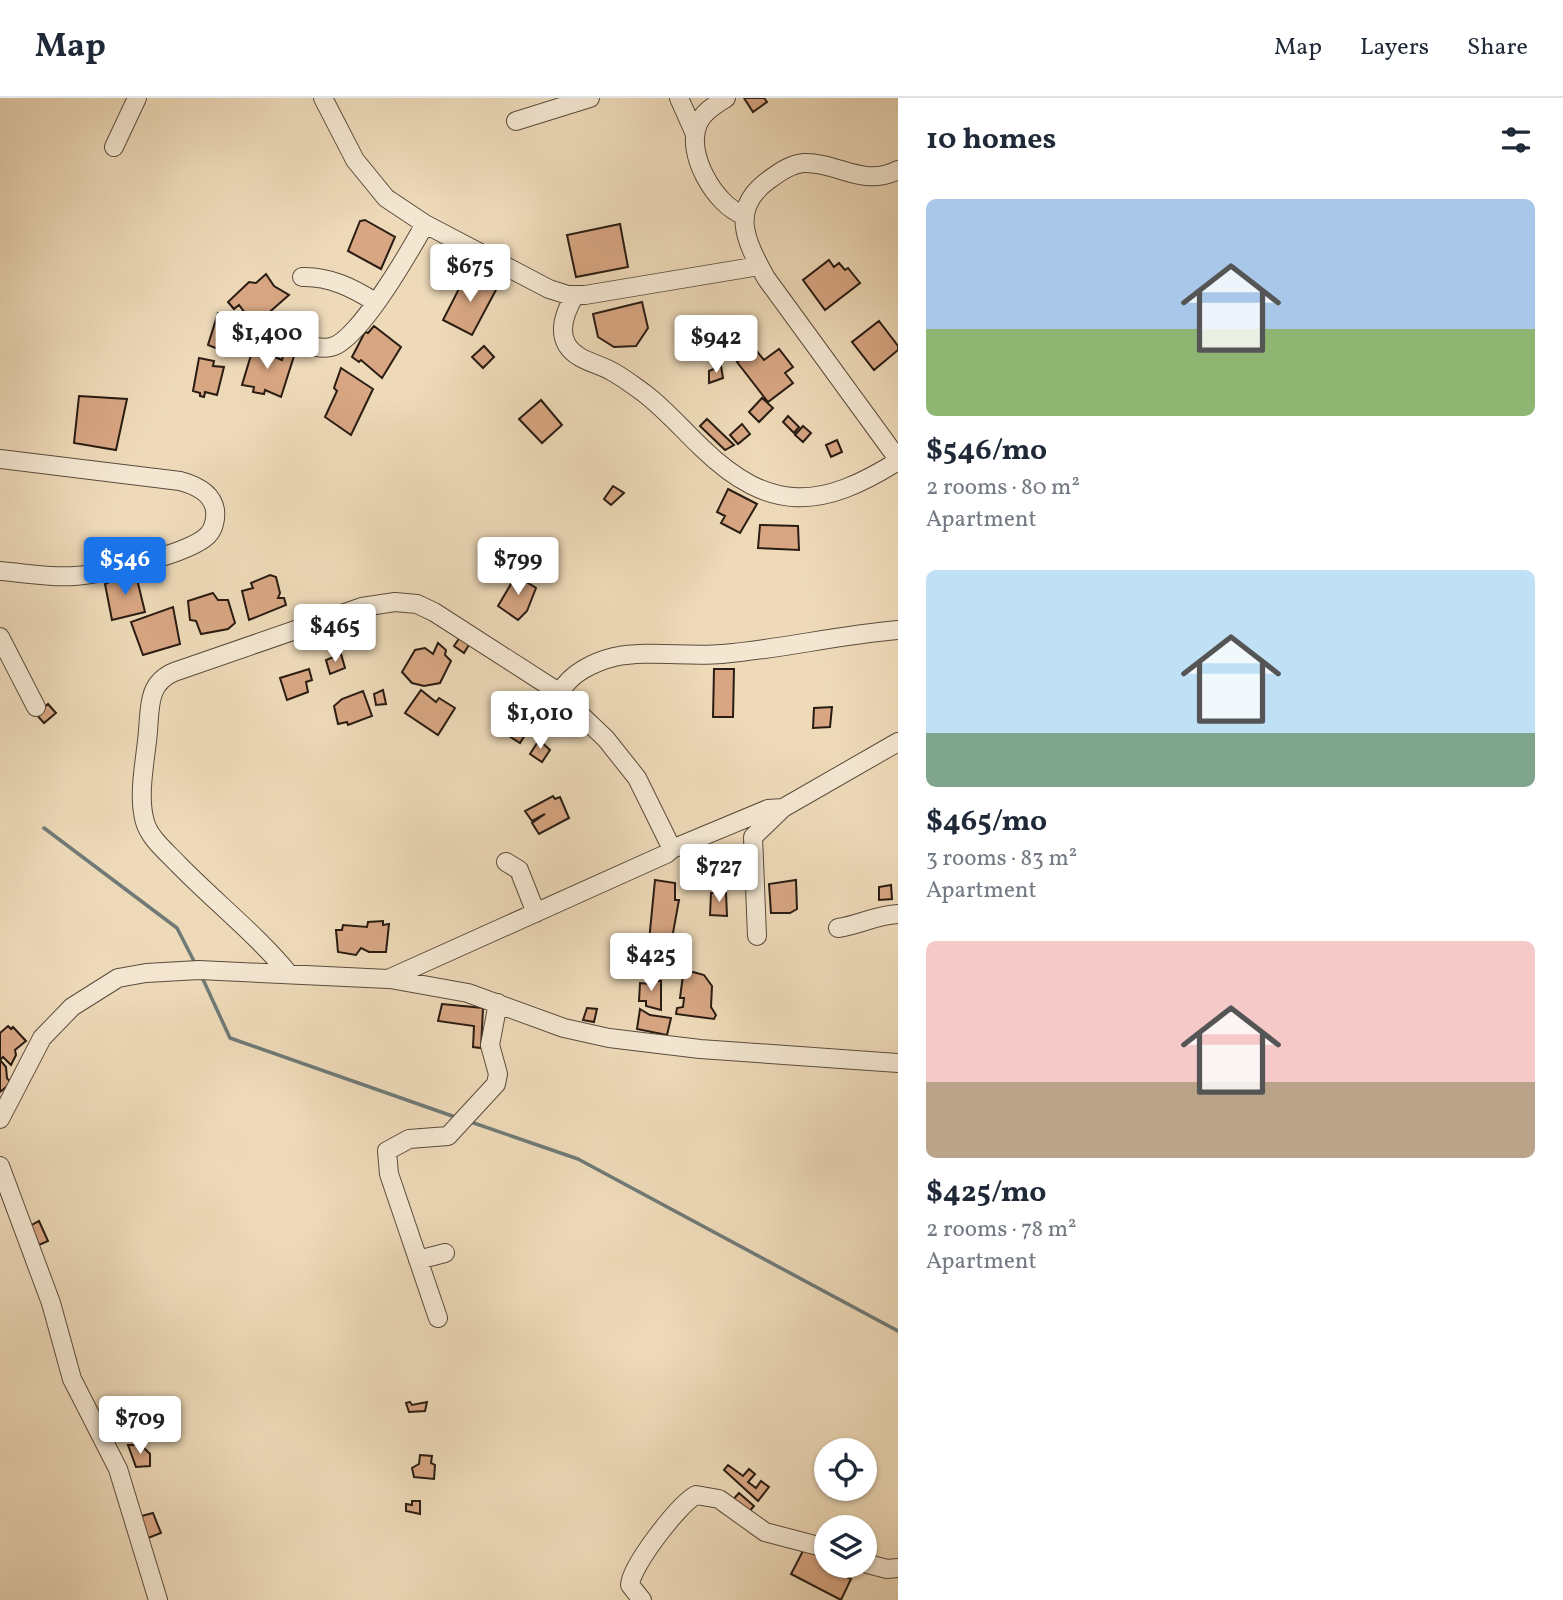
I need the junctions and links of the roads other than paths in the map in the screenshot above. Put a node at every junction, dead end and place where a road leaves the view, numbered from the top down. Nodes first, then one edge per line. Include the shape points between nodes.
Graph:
1 (137, 98) edge
2 (590, 98) edge
3 (679, 98) edge
4 (726, 98) edge
5 (329, 101) edge
6 (516, 121) dead end
7 (695, 134) junction
8 (114, 147) dead end
9 (898, 170) edge
10 (743, 215) junction
11 (425, 224) junction
12 (759, 266) junction
13 (302, 277) dead end
14 (575, 295) junction
15 (375, 302) junction
16 (275, 330) dead end
17 (898, 431) edge
18 (879, 433) junction
19 (0, 459) edge
20 (898, 460) edge
21 (0, 571) edge
22 (898, 630) edge
23 (0, 637) edge
24 (561, 693) junction
25 (36, 707) dead end
26 (898, 742) edge
27 (783, 808) junction
28 (672, 849) junction
29 (506, 862) dead end
30 (536, 913) junction
31 (898, 914) edge
32 (838, 928) dead end
33 (757, 936) dead end
34 (289, 974) junction
35 (388, 979) junction
36 (498, 1003) junction
37 (898, 1063) edge
38 (0, 1119) edge
39 (0, 1166) edge
40 (445, 1253) dead end
41 (418, 1260) junction
42 (438, 1318) dead end
43 (814, 1545) edge
44 (877, 1566) edge
45 (898, 1568) edge
46 (158, 1600) edge
47 (642, 1600) edge

1 - 8 street
2 - 6 street
3 - 7 street
4 - 7 street via 703,116
5 - 11 street via 355,160 376,189
7 - 10 street via 696,153 718,196
9 - 10 street via 867,178 796,164 756,191
10 - 12 street
11 - 14 street via 549,289
11 - 15 street
12 - 14 street
12 - 18 street
13 - 15 street via 338,283
14 - 20 street via 563,327 573,353 610,370 647,396 745,482 785,496 832,494 848,490
15 - 16 street via 337,346 307,345
17 - 18 street
18 - 20 street
19 - 21 street via 180,481 205,493 215,515 208,536 159,558 77,576
22 - 24 street via 755,651 619,656 585,668
23 - 25 street
24 - 28 street via 565,703 616,749 637,778
24 - 34 street via 435,612 395,602 362,607 160,680 150,700 146,825 160,845
26 - 27 street
27 - 28 street via 768,808
27 - 33 street via 753,837
28 - 30 street
29 - 30 street via 519,870
30 - 35 street
31 - 32 street
34 - 35 street
34 - 38 street via 162,971 131,974 106,983 72,1007 42,1038
35 - 36 street
36 - 37 street via 564,1028 609,1038
36 - 41 street via 490,1045 498,1074 489,1094 448,1136 409,1139 387,1151 389,1174
39 - 46 street via 51,1303 72,1379 118,1469
40 - 41 street
41 - 42 street
43 - 47 street via 765,1532 719,1499 696,1495 633,1572 630,1585
44 - 45 street

